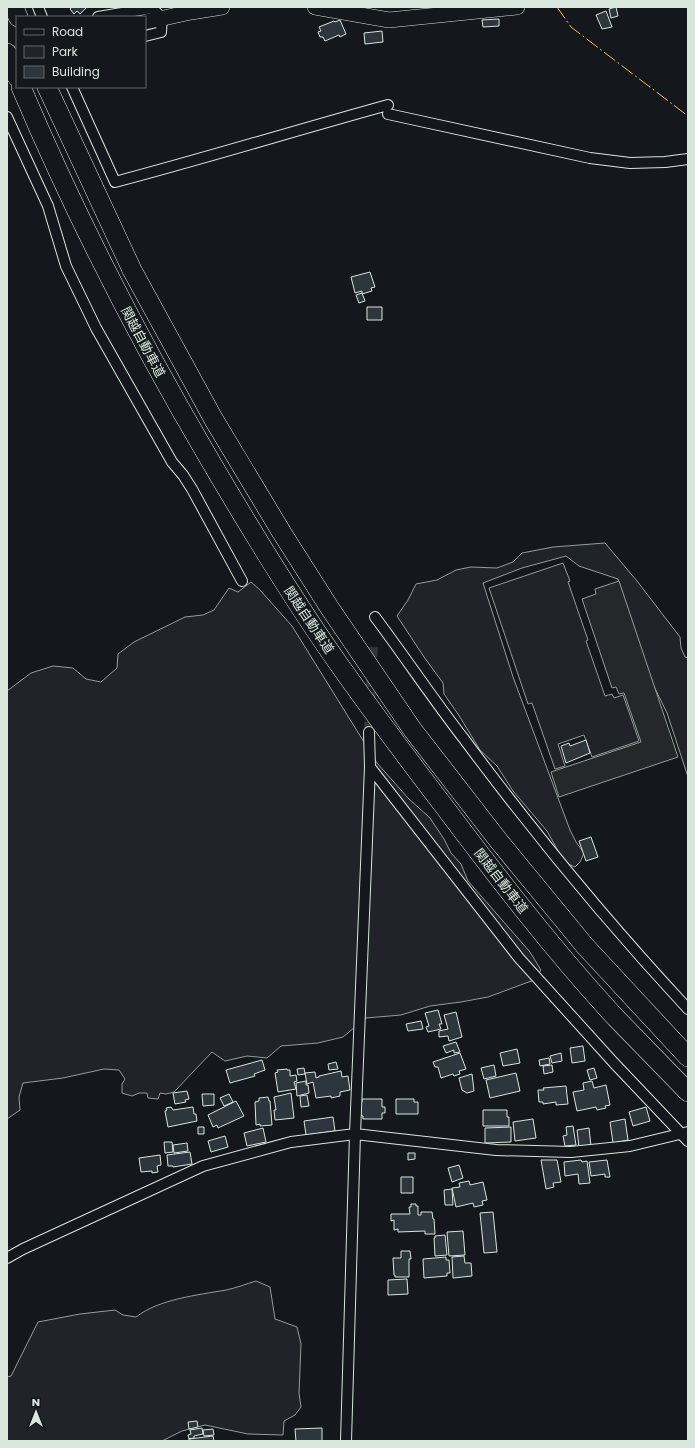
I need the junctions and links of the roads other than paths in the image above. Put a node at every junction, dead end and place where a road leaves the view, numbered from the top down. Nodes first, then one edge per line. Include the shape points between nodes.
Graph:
1 (222, 7) edge
2 (315, 7) edge
3 (517, 7) edge
4 (128, 9) edge
5 (102, 16) edge
6 (162, 18) junction
7 (146, 22) edge
8 (146, 36) edge
9 (7, 53) edge
10 (16, 75) edge
11 (21, 88) edge
12 (47, 88) edge
13 (72, 88) edge
14 (7, 117) edge
15 (688, 159) edge
16 (242, 581) dead end
17 (374, 617) dead end
18 (369, 732) tunnel mouth
19 (370, 766) junction
20 (688, 1009) edge
21 (688, 1057) edge
22 (688, 1092) edge
23 (684, 1133) edge
24 (355, 1134) junction
25 (688, 1141) edge
26 (7, 1258) edge
27 (346, 1441) edge

1 - 6 street
2 - 3 street via 389,20
4 - 5 street
4 - 6 street via 152,8
6 - 7 street
6 - 8 street via 161,32
9 - 10 highway
11 - 22 highway, 関越自動車道 via 67,192 137,333 233,501 294,598 405,756 531,919 615,1016
12 - 21 highway, 関越自動車道 via 132,270 214,420 330,607 412,729 498,840 585,946
13 - 15 street via 114,182 317,125 388,110 590,158 630,163
14 - 16 street via 48,206 66,266 96,328 172,462 192,489
17 - 20 street via 557,859
18 - 19 street
19 - 23 street via 524,964 614,1063
19 - 24 street
23 - 24 street via 630,1146 571,1152 496,1150
23 - 25 street
24 - 26 street via 291,1142 203,1166
24 - 27 street

